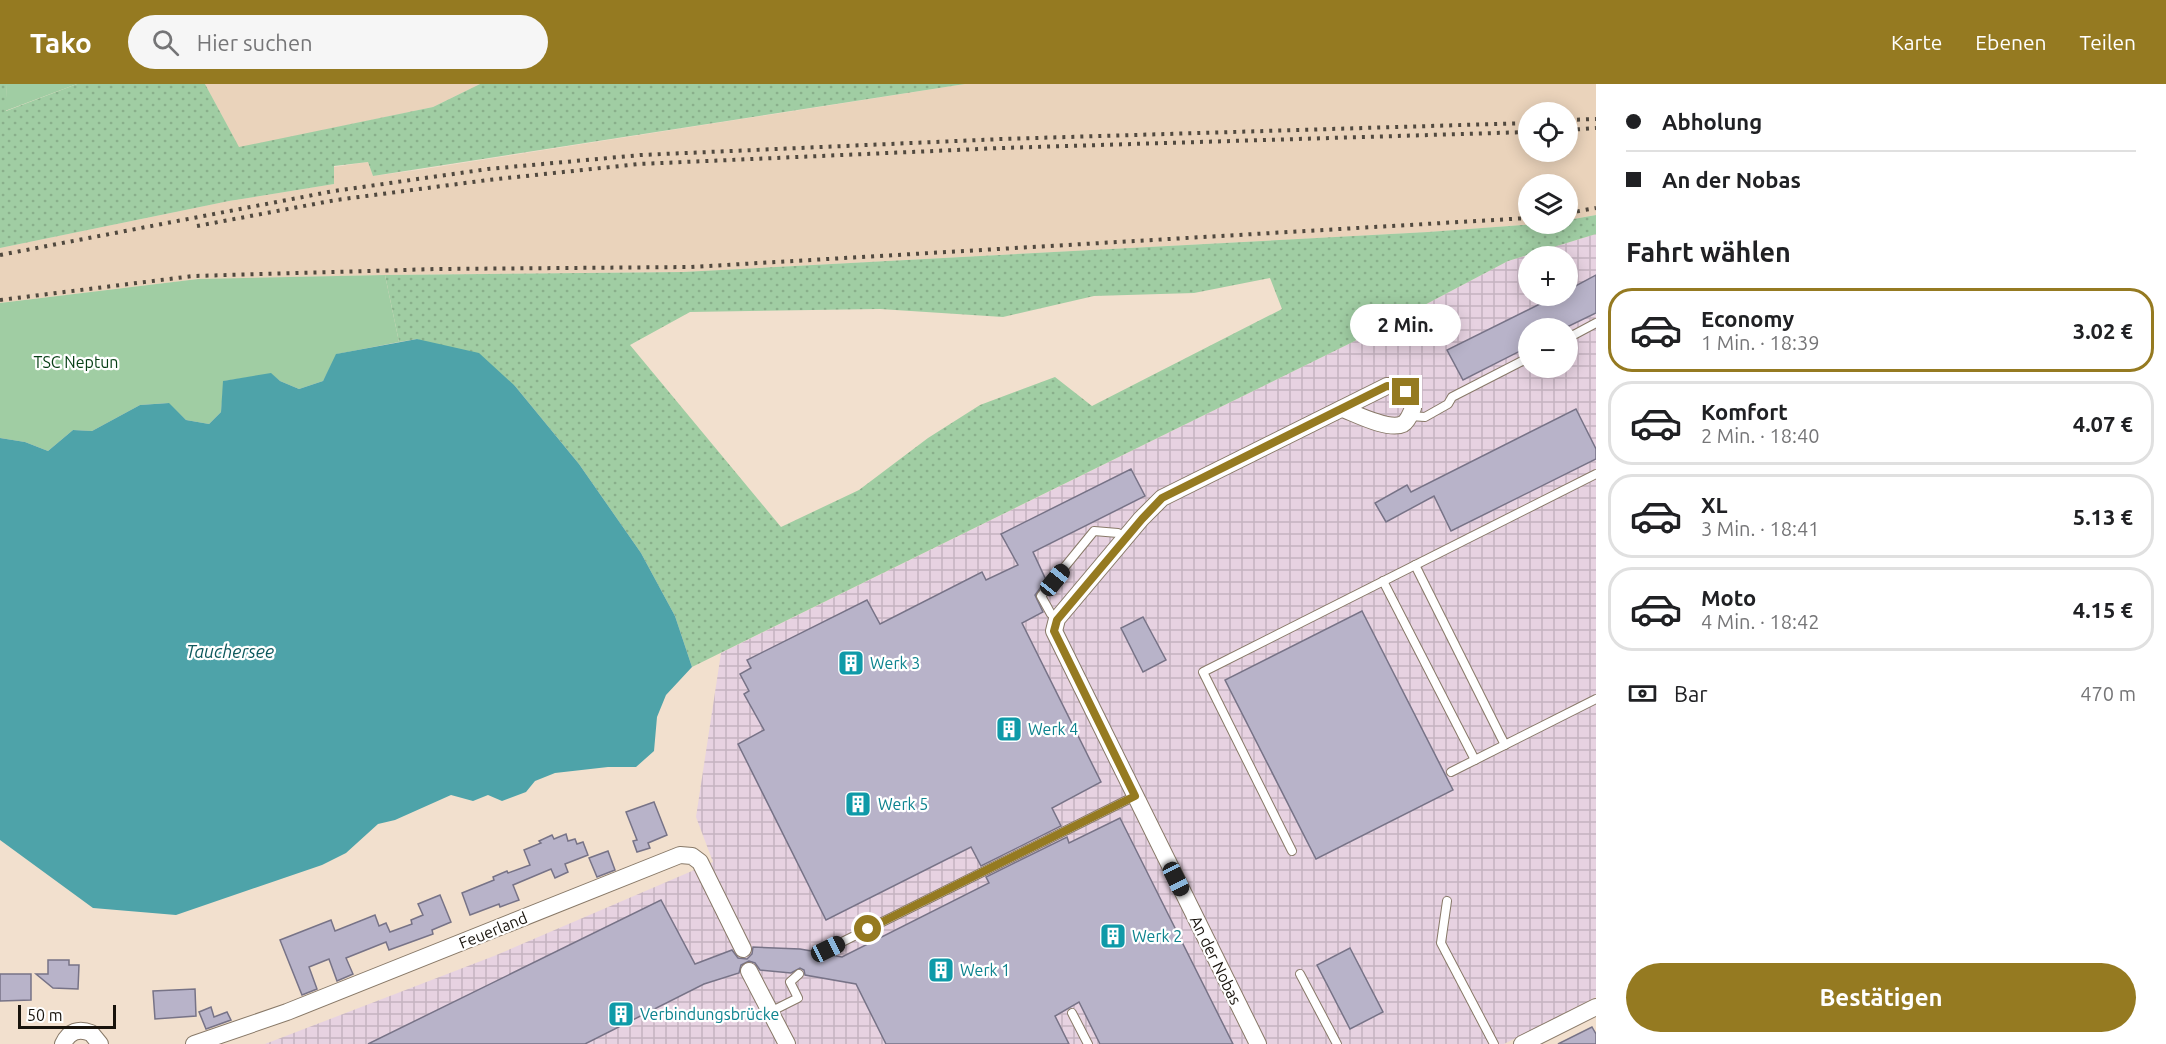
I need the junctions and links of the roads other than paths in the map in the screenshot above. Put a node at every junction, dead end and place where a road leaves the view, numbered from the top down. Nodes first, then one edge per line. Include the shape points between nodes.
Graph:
1 (1596, 323) edge
2 (1578, 333) edge
3 (1518, 363) edge
4 (1343, 409) junction
5 (1410, 416) junction
6 (1596, 474) edge
7 (1118, 533) dead end
8 (1415, 565) junction
9 (1383, 581) junction
10 (1057, 620) junction
11 (1596, 699) edge
12 (1505, 745) junction
13 (1475, 760) junction
14 (1451, 772) dead end
15 (1135, 796) junction
16 (1292, 851) dead end
17 (1447, 901) dead end
18 (743, 949) dead end
19 (823, 953) dead end
20 (799, 974) dead end
21 (1300, 974) dead end
22 (753, 978) dead end
23 (1596, 1007) edge
24 (770, 1012) junction
25 (1072, 1013) dead end
26 (63, 1044) edge
27 (100, 1044) edge
28 (194, 1044) edge
29 (787, 1044) edge
30 (1088, 1044) edge
31 (1258, 1044) edge
32 (1337, 1044) edge
33 (1494, 1044) edge
34 (1522, 1044) edge

1 - 2 lane
3 - 5 lane via 1452,397 1448,404 1425,417
4 - 5 street via 1390,426 1403,424
4 - 5 street via 1394,386 1410,398
4 - 10 street via 1162,498
6 - 8 lane
7 - 10 lane via 1094,531 1041,596
8 - 9 lane
8 - 12 lane
9 - 13 lane
9 - 16 lane via 1203,672
10 - 15 street, An der Nobas via 1054,631 1058,641
11 - 12 lane
12 - 13 lane
13 - 14 lane
15 - 19 lane
15 - 31 street, An der Nobas
17 - 33 lane via 1441,942
18 - 28 street, Feuerland via 700,862 692,856 680,855 287,1012
20 - 24 lane via 790,982 798,998
21 - 32 lane
22 - 24 street
23 - 34 street
24 - 29 street
25 - 30 lane
26 - 27 street via 78,1030 91,1033

